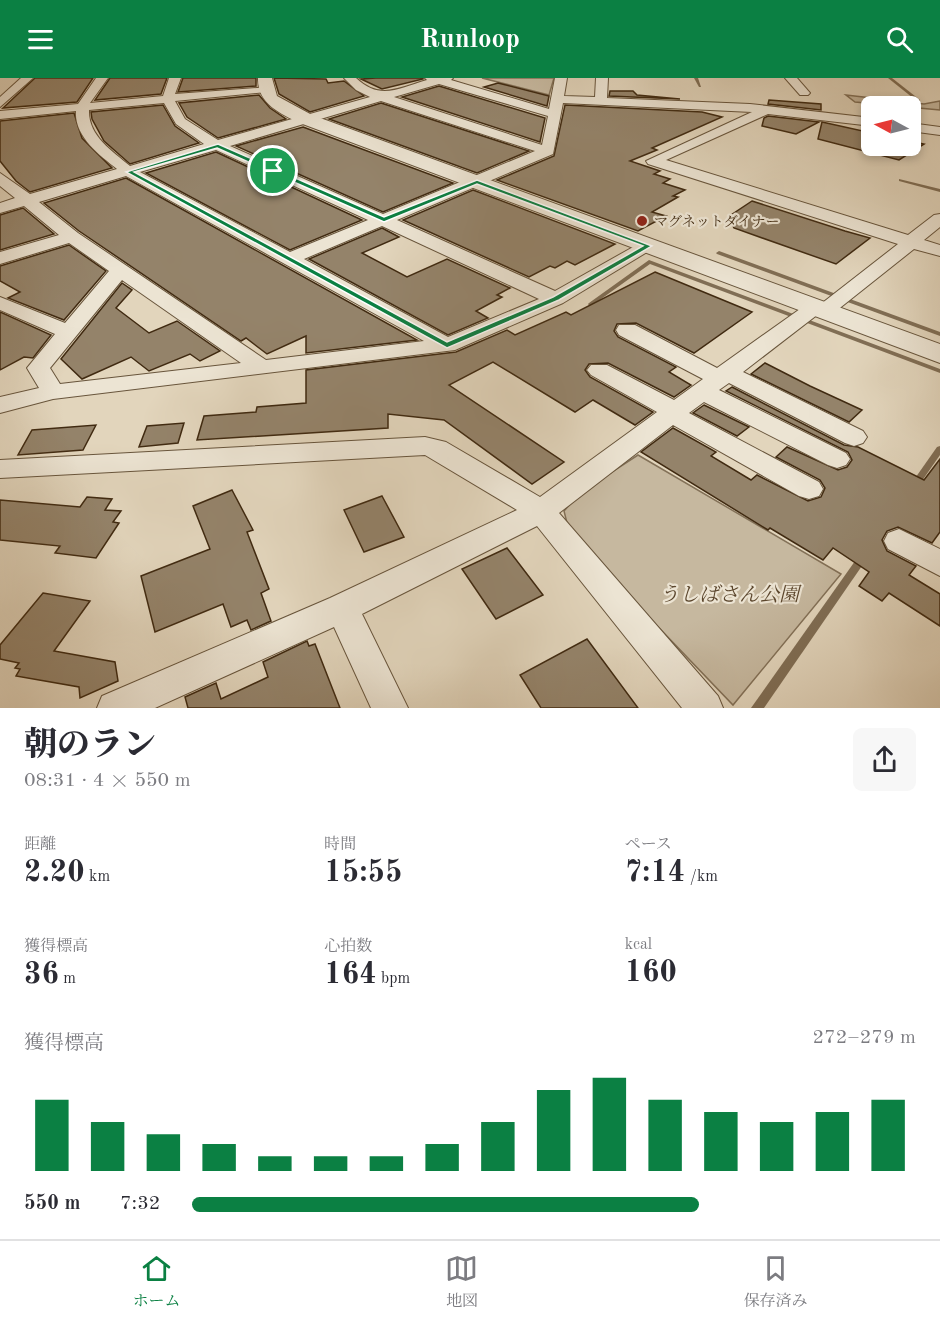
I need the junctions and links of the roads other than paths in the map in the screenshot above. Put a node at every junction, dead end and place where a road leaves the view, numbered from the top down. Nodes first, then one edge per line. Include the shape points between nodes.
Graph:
1 (27, 78) edge
2 (102, 78) edge
3 (175, 78) edge
4 (350, 78) edge
5 (561, 78) edge
6 (602, 78) edge
7 (791, 78) edge
8 (439, 79) edge
9 (265, 84) edge
10 (804, 93) dead end
11 (381, 97) junction
12 (169, 98) junction
13 (558, 99) junction
14 (601, 101) junction
15 (0, 103) edge
16 (81, 108) junction
17 (766, 110) junction
18 (554, 114) junction
19 (0, 115) edge
20 (306, 119) junction
21 (861, 121) edge
22 (921, 128) edge
23 (940, 131) edge
24 (218, 146) junction
25 (548, 151) junction
26 (129, 172) junction
27 (0, 178) edge
28 (477, 182) junction
29 (28, 200) junction
30 (0, 208) edge
31 (940, 219) edge
32 (384, 220) junction
33 (72, 237) junction
34 (911, 242) junction
35 (648, 246) junction
36 (940, 251) edge
37 (0, 258) edge
38 (289, 259) junction
39 (120, 270) junction
40 (556, 298) junction
41 (0, 303) edge
42 (819, 310) junction
43 (627, 330) dead end
44 (66, 331) junction
45 (447, 345) junction
46 (940, 354) edge
47 (262, 367) junction
48 (599, 370) dead end
49 (716, 381) junction
50 (53, 392) junction
51 (0, 405) edge
52 (671, 411) junction
53 (854, 437) dead end
54 (837, 459) dead end
55 (0, 469) edge
56 (809, 489) dead end
57 (541, 511) junction
58 (899, 541) dead end
59 (940, 564) edge
60 (342, 608) junction
61 (115, 708) edge
62 (390, 708) edge
63 (705, 708) edge

1 - 15 street
2 - 16 street
3 - 12 street
4 - 11 street via 360,88
5 - 13 street
6 - 14 street
7 - 10 street
8 - 11 street
8 - 18 street
9 - 12 street
9 - 20 street via 277,104
11 - 20 street
11 - 25 street
12 - 16 street
12 - 24 street via 180,122
13 - 14 street
13 - 18 street
14 - 17 street
16 - 19 street
16 - 26 street via 83,127 89,137
17 - 21 street
17 - 34 street via 653,161
18 - 25 street
20 - 24 street
20 - 28 street
22 - 23 street
24 - 26 street
24 - 32 street
25 - 28 street
26 - 29 street
26 - 38 street
27 - 29 street
28 - 32 street
28 - 35 street
29 - 30 street
29 - 33 street
31 - 34 street
32 - 38 street
32 - 40 street
33 - 37 street
33 - 39 street
34 - 36 street
34 - 42 street
35 - 40 street
35 - 42 street
38 - 45 street
39 - 44 street
39 - 47 street
40 - 45 street
41 - 44 street
42 - 46 street
42 - 49 street
43 - 49 street
44 - 50 street via 38,368
45 - 47 street
47 - 50 street
48 - 52 street
49 - 52 street
49 - 53 street
49 - 54 street
50 - 51 street
52 - 56 street
52 - 57 street
55 - 57 street via 424,446 446,452
57 - 60 street
57 - 63 street
58 - 59 street
60 - 61 street
60 - 62 street

